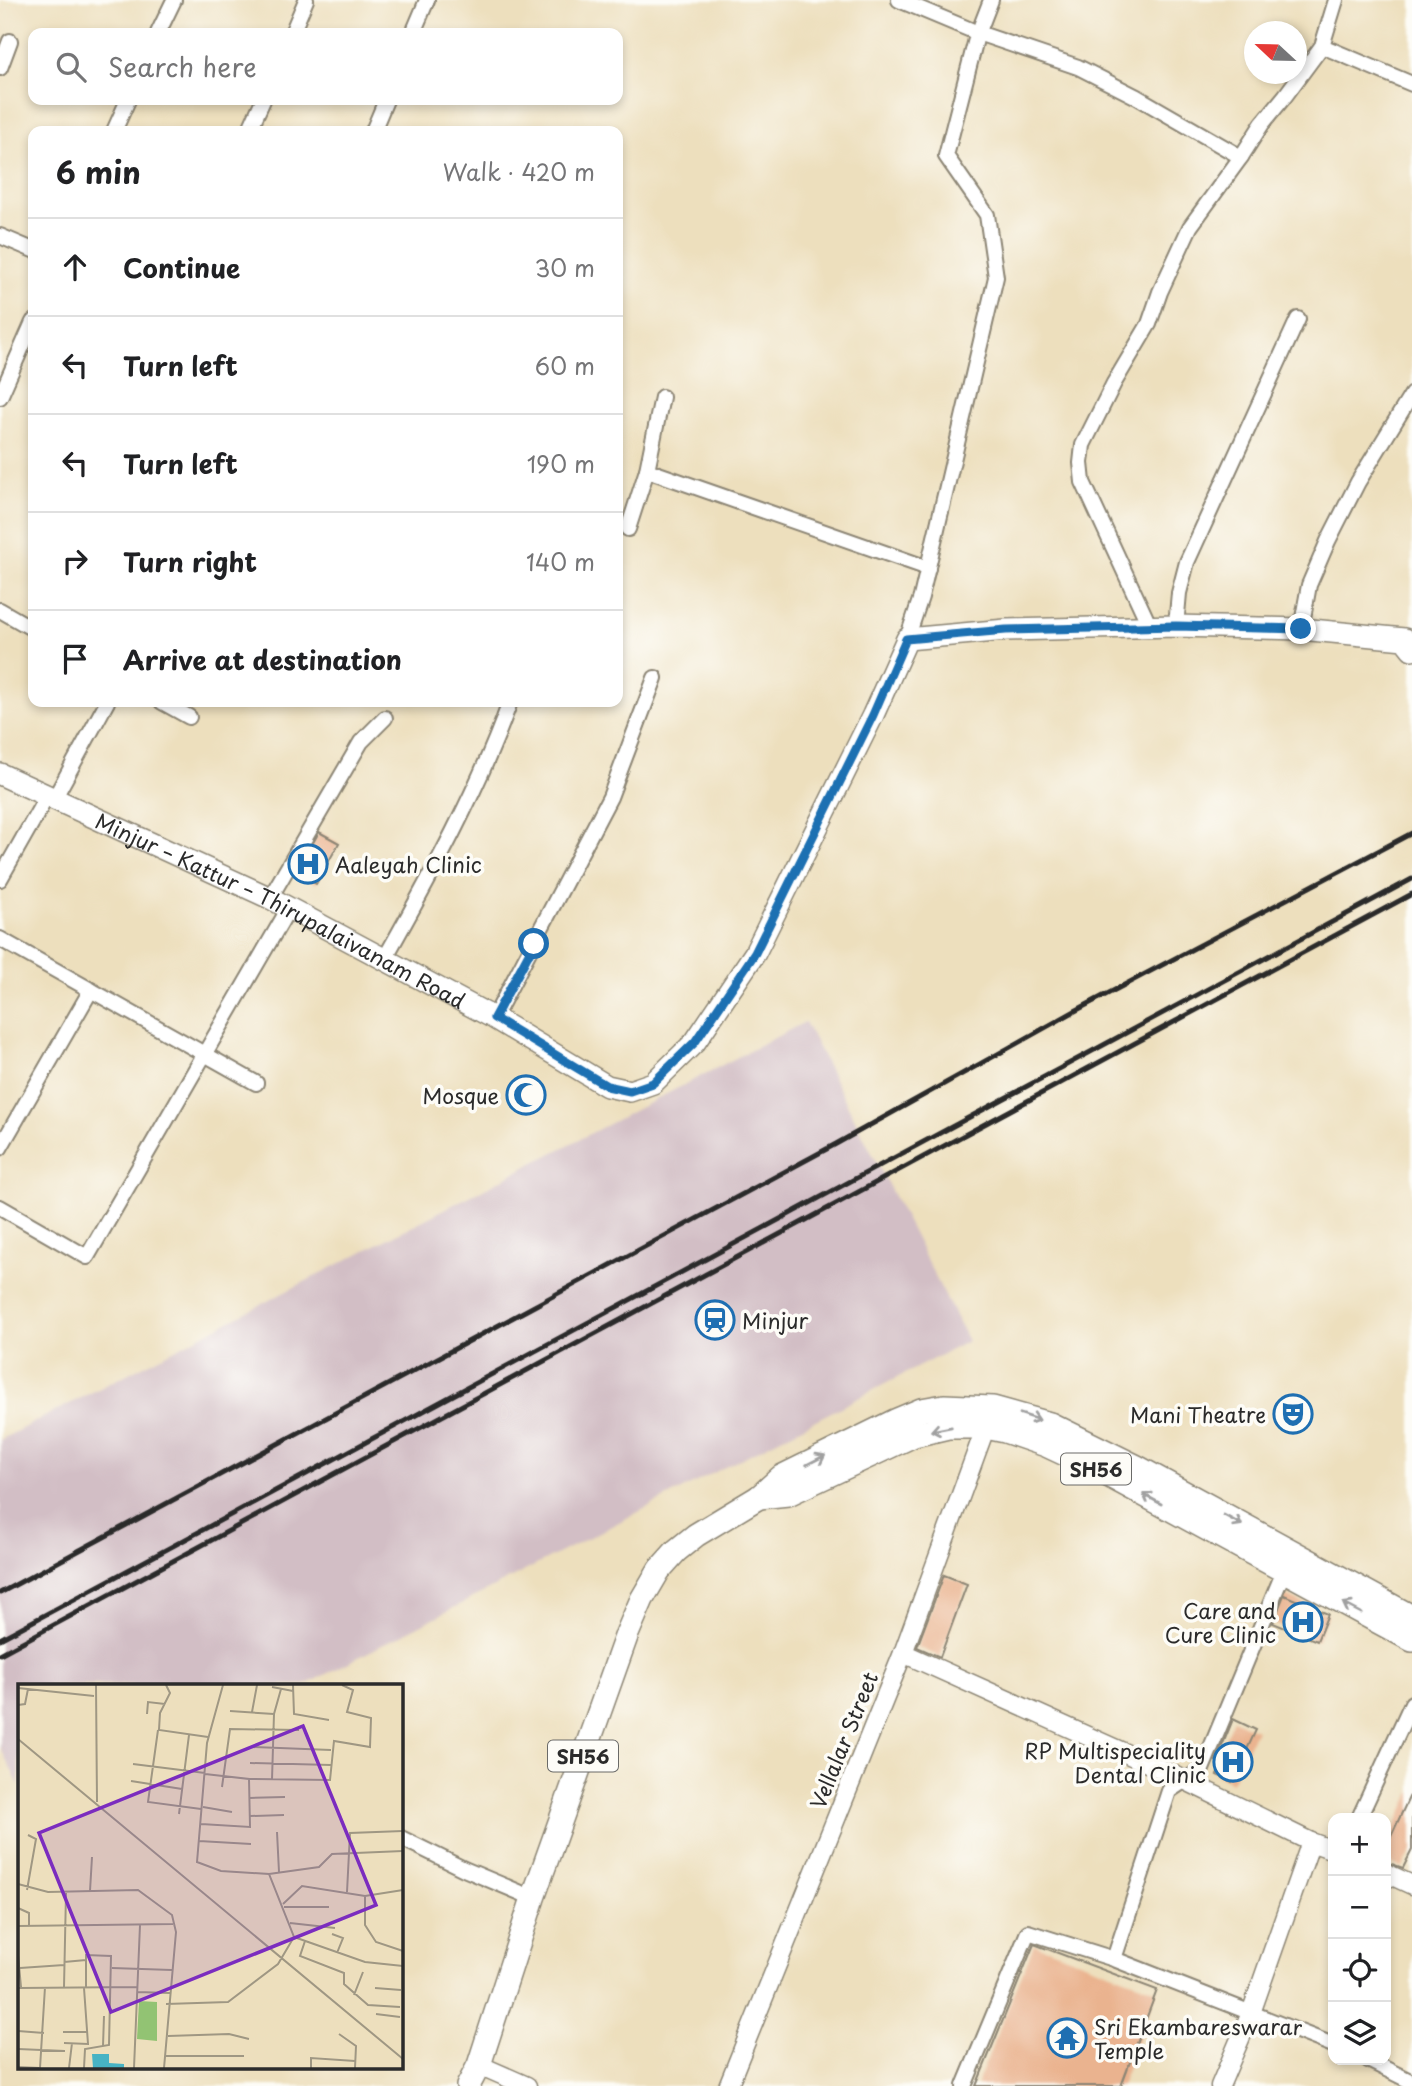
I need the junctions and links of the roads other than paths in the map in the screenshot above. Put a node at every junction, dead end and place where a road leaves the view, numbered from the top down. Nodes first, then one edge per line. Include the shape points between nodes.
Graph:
1 (174, 0) edge
2 (306, 0) edge
3 (427, 0) edge
4 (899, 0) edge
5 (991, 0) edge
6 (1336, 0) edge
7 (160, 28) edge
8 (294, 28) edge
9 (415, 28) edge
10 (978, 33) junction
11 (10, 41) dead end
12 (1322, 46) junction
13 (0, 68) edge
14 (1412, 84) edge
15 (126, 105) edge
16 (261, 105) edge
17 (384, 105) edge
18 (116, 126) edge
19 (251, 126) edge
20 (375, 126) edge
21 (1241, 157) junction
22 (0, 236) edge
23 (28, 248) edge
24 (1298, 319) dead end
25 (28, 333) edge
26 (1412, 394) edge
27 (0, 397) edge
28 (662, 397) dead end
29 (647, 470) junction
30 (628, 529) dead end
31 (928, 568) junction
32 (0, 610) edge
33 (28, 626) edge
34 (1176, 626) junction
35 (1150, 627) junction
36 (1301, 629) junction
37 (906, 639) junction
38 (1409, 639) edge
39 (655, 678) dead end
40 (104, 707) edge
41 (171, 707) edge
42 (508, 707) edge
43 (189, 717) dead end
44 (384, 718) dead end
45 (0, 774) edge
46 (50, 798) junction
47 (0, 879) edge
48 (270, 898) junction
49 (289, 908) junction
50 (0, 939) edge
51 (385, 958) junction
52 (91, 990) junction
53 (494, 1018) junction
54 (205, 1054) junction
55 (256, 1083) dead end
56 (0, 1148) edge
57 (0, 1206) edge
58 (989, 1418) junction
59 (1287, 1562) junction
60 (1412, 1618) edge
61 (1412, 1640) edge
62 (903, 1653) junction
63 (1412, 1703) edge
64 (1185, 1780) junction
65 (1361, 1813) edge
66 (402, 1839) edge
67 (1311, 1842) junction
68 (1328, 1848) edge
69 (1391, 1875) edge
70 (1412, 1885) edge
71 (534, 1898) junction
72 (1114, 1959) junction
73 (1251, 2013) junction
74 (1328, 2043) edge
75 (1378, 2065) edge
76 (480, 2075) edge
77 (1412, 2082) edge
78 (468, 2086) edge
79 (527, 2086) edge
80 (728, 2086) edge
81 (964, 2086) edge
82 (1220, 2086) edge

1 - 7 street
2 - 8 street
3 - 9 street
4 - 10 street
5 - 10 street
6 - 12 street
10 - 21 street via 1078,67
10 - 31 street via 946,156 987,215 996,277
11 - 13 street
12 - 14 street
12 - 21 street
15 - 18 street
16 - 19 street
17 - 20 street
21 - 35 street via 1190,227 1149,324 1083,445 1083,481
22 - 23 street
24 - 34 street via 1187,562
25 - 27 street
26 - 36 street via 1328,541 1309,585
28 - 29 street
29 - 30 street
29 - 31 street
31 - 37 street
32 - 33 street
34 - 35 main road
34 - 36 main road
35 - 37 main road via 1006,630
36 - 38 main road
37 - 53 main road, Minjur – Kattur – Thirupalaivanam Road via 755,953 695,1042 653,1083 630,1091 607,1086
39 - 53 street via 610,797
40 - 46 street
41 - 43 street
42 - 51 street via 461,816
44 - 48 street via 361,742
45 - 46 main road, Minjur – Kattur – Thirupalaivanam Road
46 - 47 street
46 - 48 main road, Minjur – Kattur – Thirupalaivanam Road
48 - 49 main road, Minjur – Kattur – Thirupalaivanam Road
49 - 51 main road, Minjur – Kattur – Thirupalaivanam Road
49 - 54 street
50 - 52 street
51 - 53 main road, Minjur – Kattur – Thirupalaivanam Road
52 - 54 street
52 - 56 street
54 - 55 street
54 - 57 street via 86,1257
58 - 59 main road, SH56 via 1014,1412 1063,1430 1137,1467
58 - 62 street, Vellalar Street
58 - 71 main road, SH56 via 944,1406 897,1420 781,1478 676,1551 659,1570 627,1634
59 - 60 main road, SH56
61 -> 59 main road, SH56
59 - 64 street via 1202,1769
62 - 64 street
62 - 80 street, Vellalar Street
63 - 65 street
64 - 67 street
64 - 72 street via 1169,1791
66 - 71 street
67 - 68 street
67 - 73 street
69 - 70 street
71 - 76 main road, SH56
72 - 73 street
72 - 81 street via 1028,1932
73 - 74 street
73 - 82 street
75 - 77 street
76 - 78 main road, SH56
76 - 79 street

